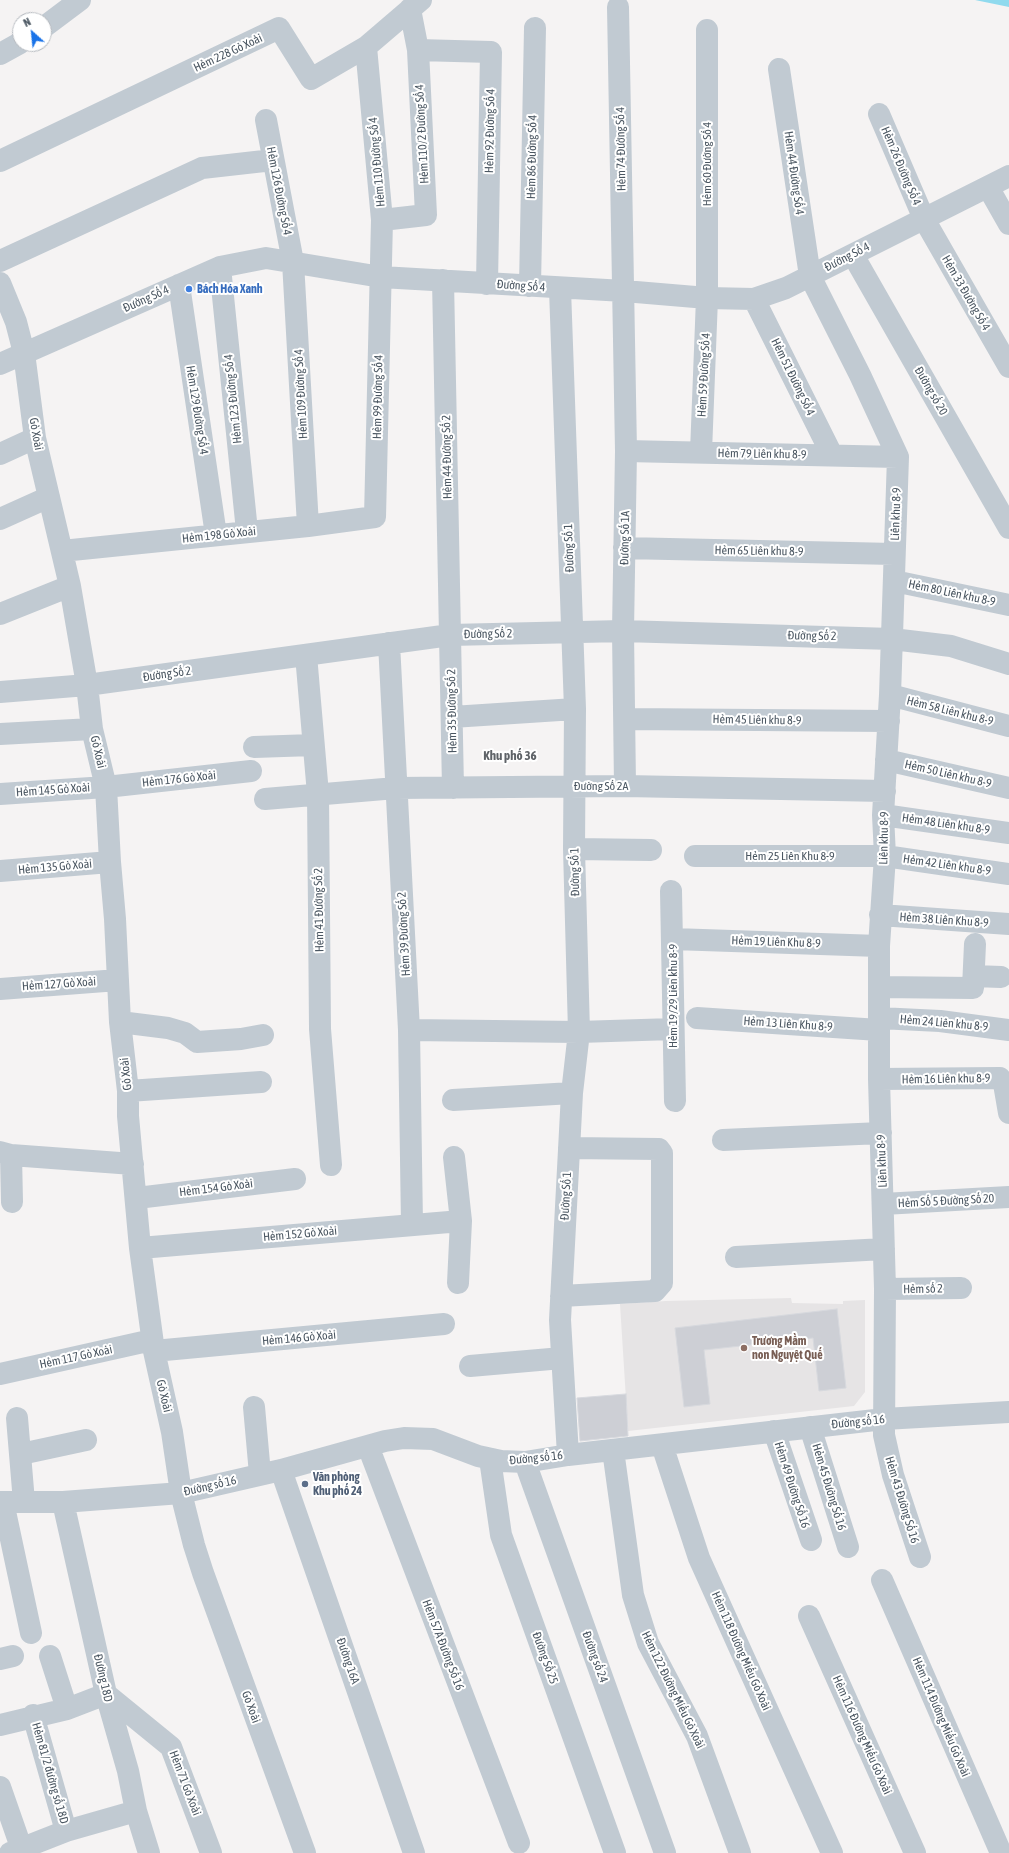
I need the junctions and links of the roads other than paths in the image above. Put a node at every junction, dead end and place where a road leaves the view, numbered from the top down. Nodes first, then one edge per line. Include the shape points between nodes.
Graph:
1 (80, 0) edge
2 (415, 5) edge
3 (618, 7) dead end
4 (52, 22) edge
5 (535, 28) dead end
6 (707, 30) dead end
7 (12, 47) edge
8 (366, 47) junction
9 (418, 50) junction
10 (0, 54) edge
11 (779, 70) dead end
12 (879, 114) dead end
13 (266, 120) dead end
14 (273, 160) junction
15 (0, 161) edge
16 (1009, 176) edge
17 (988, 187) junction
18 (924, 219) junction
19 (382, 220) junction
20 (1009, 224) edge
21 (853, 254) junction
22 (0, 261) edge
23 (293, 262) junction
24 (220, 267) junction
25 (810, 276) junction
26 (381, 277) junction
27 (443, 280) junction
28 (0, 283) edge
29 (487, 284) junction
30 (179, 285) junction
31 (530, 286) junction
32 (560, 289) junction
33 (624, 291) junction
34 (708, 298) junction
35 (754, 299) junction
36 (24, 353) junction
37 (0, 364) edge
38 (1009, 367) edge
39 (35, 438) junction
40 (626, 451) junction
41 (700, 452) junction
42 (0, 454) edge
43 (832, 455) junction
44 (898, 457) junction
45 (48, 497) junction
46 (375, 517) joint
47 (0, 520) edge
48 (308, 526) junction
49 (1009, 528) edge
50 (247, 531) junction
51 (216, 535) junction
52 (624, 548) junction
53 (62, 551) junction
54 (894, 554) junction
55 (894, 581) junction
56 (70, 586) junction
57 (1009, 605) edge
58 (0, 614) edge
59 (572, 632) junction
60 (623, 632) junction
61 (450, 634) junction
62 (892, 638) junction
63 (389, 643) junction
64 (306, 655) junction
65 (1009, 664) edge
66 (87, 685) junction
67 (0, 692) edge
68 (890, 696) junction
69 (575, 709) junction
70 (452, 717) junction
71 (626, 718) junction
72 (889, 721) junction
73 (1009, 726) edge
74 (92, 729) junction
75 (0, 734) edge
76 (313, 745) junction
77 (254, 747) dead end
78 (886, 760) junction
79 (251, 771) dead end
80 (574, 786) junction
81 (625, 786) junction
82 (106, 787) junction
83 (396, 788) junction
84 (453, 788) junction
85 (1009, 788) edge
86 (885, 791) junction
87 (0, 794) edge
88 (318, 794) junction
89 (265, 799) dead end
90 (883, 814) junction
91 (1009, 833) edge
92 (574, 848) junction
93 (651, 850) dead end
94 (695, 856) dead end
95 (885, 856) junction
96 (110, 862) junction
97 (0, 871) edge
98 (1009, 874) edge
99 (671, 891) dead end
100 (880, 915) junction
101 (1009, 924) edge
102 (673, 939) junction
103 (975, 944) dead end
104 (879, 946) junction
105 (974, 976) junction
106 (118, 980) junction
107 (1005, 984) edge
108 (879, 987) junction
109 (0, 989) edge
110 (697, 1018) dead end
111 (120, 1022) junction
112 (879, 1024) junction
113 (674, 1029) junction
114 (409, 1030) junction
115 (1009, 1030) edge
116 (579, 1032) junction
117 (263, 1035) dead end
118 (879, 1080) junction
119 (261, 1082) dead end
120 (128, 1091) junction
121 (572, 1093) junction
122 (452, 1100) dead end
123 (675, 1101) dead end
124 (1009, 1113) edge
125 (881, 1133) junction
126 (723, 1140) dead end
127 (569, 1148) junction
128 (5, 1153) edge
129 (454, 1158) dead end
130 (133, 1164) junction
131 (331, 1165) dead end
132 (295, 1179) dead end
133 (1009, 1197) edge
134 (137, 1198) junction
135 (12, 1202) dead end
136 (884, 1204) junction
137 (461, 1221) junction
138 (412, 1224) junction
139 (140, 1248) junction
140 (884, 1249) junction
141 (736, 1258) dead end
142 (458, 1282) dead end
143 (960, 1288) dead end
144 (885, 1289) junction
145 (561, 1296) junction
146 (444, 1324) dead end
147 (153, 1346) junction
148 (562, 1358) junction
149 (470, 1366) dead end
150 (0, 1374) edge
151 (254, 1407) dead end
152 (1009, 1412) edge
153 (17, 1418) dead end
154 (884, 1419) junction
155 (810, 1427) junction
156 (774, 1431) junction
157 (86, 1440) dead end
158 (662, 1445) junction
159 (368, 1446) junction
160 (613, 1450) junction
161 (21, 1454) junction
162 (568, 1455) junction
163 (490, 1459) junction
164 (525, 1462) junction
165 (281, 1470) junction
166 (260, 1474) junction
167 (181, 1493) junction
168 (9, 1502) edge
169 (63, 1502) junction
170 (811, 1540) dead end
171 (848, 1546) dead end
172 (920, 1557) dead end
173 (882, 1580) dead end
174 (809, 1616) dead end
175 (31, 1633) dead end
176 (50, 1656) dead end
177 (106, 1694) junction
178 (67, 1709) junction
179 (33, 1716) junction
180 (0, 1724) edge
181 (0, 1787) edge
182 (136, 1812) junction
183 (66, 1831) junction
184 (518, 1843) dead end
185 (16, 1851) edge
186 (149, 1853) edge
187 (211, 1853) edge
188 (305, 1853) edge
189 (414, 1853) edge
190 (615, 1853) edge
191 (665, 1853) edge
192 (740, 1853) edge
193 (832, 1853) edge
194 (915, 1853) edge
195 (1000, 1853) edge

1 - 4 street
2 - 8 street, Hẻm 228 Gò Xoài
2 - 9 street, Hẻm 110/2 Đường Số 4
3 - 33 street, Hẻm 74 Đường Số 4
5 - 31 street, Hẻm 86 Đường Số 4
6 - 34 street, Hẻm 60 Đường Số 4
7 - 10 street
8 - 15 street, Hẻm 228 Gò Xoài via 311,79 279,28
8 - 19 street, Hẻm 110 Đường Số 4
9 - 19 street, Hẻm 110/2 Đường Số 4 via 426,215
9 - 29 street, Hẻm 92 Đường Số 4 via 491,52
11 - 25 street, Hẻm 44 Đường Số 4
12 - 18 street, Hẻm 26 Đường Số 4
13 - 14 street, Hẻm 126 Đường Số 4
14 - 22 street via 202,168
14 - 23 street, Hẻm 126 Đường Số 4
16 - 17 street, Đường Số 4
17 - 18 street, Đường Số 4
17 - 20 street
18 - 21 street, Đường Số 4
18 - 38 street, Hẻm 33 Đường Số 4
19 - 26 street, Hẻm 110 Đường Số 4
21 - 25 street, Đường Số 4
21 - 49 street, Đường số 20
23 - 24 street, Đường Số 4 via 266,258
23 - 26 street, Đường Số 4
23 - 48 street, Hẻm 109 Đường Số 4
24 - 30 street, Đường Số 4
24 - 50 street, Hẻm 123 Đường Số 4
25 - 35 street, Đường Số 4
25 - 44 street, Liên khu 8-9
26 - 27 street, Đường Số 4
26 - 46 street, Hẻm 99 Đường Số 4
27 - 29 street, Đường Số 4
27 - 61 street, Hẻm 44 Đường Số 2
28 - 36 street, Gò Xoài via 16,322
29 - 31 street, Đường Số 4
30 - 36 street, Đường Số 4
30 - 51 street, Hẻm 129 Đường Số 4
31 - 32 street, Đường Số 4
32 - 33 street, Đường Số 4
32 - 59 street, Đường Số 1
33 - 34 street, Đường Số 4
33 - 40 street, Đường Số 1A
34 - 35 street, Đường Số 4
34 - 41 street, Hẻm 59 Đường Số 4
35 - 43 street, Hẻm 51 Đường Số 4
36 - 37 street, Đường Số 4
36 - 39 street, Gò Xoài
39 - 42 street
39 - 45 street, Gò Xoài
40 - 41 street, Hẻm 79 Liên khu 8-9
40 - 52 street, Đường Số 1A
41 - 43 street, Hẻm 79 Liên khu 8-9
43 - 44 street, Hẻm 79 Liên khu 8-9
44 - 54 street, Liên khu 8-9
45 - 47 street
45 - 53 street, Gò Xoài
46 - 48 street, Hẻm 198 Gò Xoài
48 - 50 street, Hẻm 198 Gò Xoài
50 - 51 street, Hẻm 198 Gò Xoài
51 - 53 street, Hẻm 198 Gò Xoài
52 - 54 street, Hẻm 65 Liên khu 8-9
52 - 60 street, Đường Số 1A
53 - 56 street, Gò Xoài
54 - 55 street, Liên khu 8-9
55 - 57 street, Hẻm 80 Liên khu 8-9
55 - 62 street, Liên khu 8-9
56 - 58 street
56 - 66 street, Gò Xoài
59 - 60 street, Đường Số 2
59 - 61 street, Đường Số 2
59 - 69 street, Đường Số 1
60 - 62 street, Đường Số 2
60 - 71 street, Đường Số 1A
61 - 63 street, Đường Số 2
61 - 70 street, Hẻm 35 Đường Số 2
62 - 65 street, Đường Số 2 via 951,646
62 - 68 street, Liên khu 8-9
63 - 64 street, Đường Số 2
63 - 83 street, Hẻm 39 Đường Số 2
64 - 66 street, Đường Số 2
64 - 76 street, Hẻm 41 Đường Số 2
66 - 67 street, Đường Số 2
66 - 74 street, Gò Xoài
68 - 72 street, Liên khu 8-9
68 - 73 street, Hẻm 58 Liên khu 8-9
69 - 70 street
69 - 80 street, Đường Số 1
70 - 84 street, Hẻm 35 Đường Số 2
71 - 72 street, Hẻm 45 Liên khu 8-9
71 - 81 street, Đường Số 1A
72 - 78 street, Liên khu 8-9
74 - 75 street
74 - 82 street, Gò Xoài
76 - 77 street
76 - 88 street, Hẻm 41 Đường Số 2
78 - 85 street, Hẻm 50 Liên khu 8-9
78 - 86 street, Liên khu 8-9
79 - 82 street, Hẻm 176 Gò Xoài
80 - 81 street, Đường Số 2A
80 - 84 street, Đường Số 2A
80 - 92 street, Đường Số 1
81 - 86 street, Đường Số 2A
82 - 87 street, Hẻm 145 Gò Xoài
82 - 96 street, Gò Xoài
83 - 84 street, Đường Số 2A
83 - 88 street, Đường Số 2A
83 - 114 street, Hẻm 39 Đường Số 2
86 - 90 street, Liên khu 8-9
88 - 89 street
88 - 131 street, Hẻm 41 Đường Số 2 via 320,1030
90 - 91 street, Hẻm 48 Liên khu 8-9
90 - 95 street, Liên khu 8-9
92 - 93 street
92 - 116 street, Đường Số 1
94 - 95 street, Hẻm 25 Liên Khu 8-9
95 - 98 street, Hẻm 42 Liên khu 8-9
95 - 100 street, Liên khu 8-9
96 - 97 street, Hẻm 135 Gò Xoài
96 - 106 street, Gò Xoài
99 - 102 street, Hẻm 19/29 Liên khu 8-9
100 - 101 street, Hẻm 38 Liên Khu 8-9
100 - 104 street, Liên khu 8-9
102 - 104 street, Hẻm 19 Liên Khu 8-9
102 - 113 street, Hẻm 19/29 Liên khu 8-9
103 - 105 street
104 - 108 street, Liên khu 8-9
105 - 107 street
105 - 108 street via 973,988
106 - 109 street, Hẻm 127 Gò Xoài
106 - 111 street, Gò Xoài
108 - 112 street, Liên khu 8-9
110 - 112 street, Hẻm 13 Liên Khu 8-9
111 - 117 street via 168,1028 186,1033 197,1042
111 - 120 street, Gò Xoài
112 - 115 street, Hẻm 24 Liên khu 8-9 via 940,1021
112 - 118 street, Liên khu 8-9
113 - 116 street
113 - 123 street, Hẻm 19/29 Liên khu 8-9
114 - 116 street
114 - 138 street, Hẻm 39 Đường Số 2
116 - 121 street, Đường Số 1
118 - 124 street, Hẻm 16 Liên khu 8-9 via 1000,1078 1004,1084
118 - 125 street, Liên khu 8-9
119 - 120 street
120 - 130 street, Gò Xoài
121 - 122 street
121 - 127 street, Đường Số 1
125 - 126 street
125 - 136 street, Liên khu 8-9
127 - 145 street, Đường Số 1
127 - 145 street via 659,1148 662,1153 662,1283 654,1291
128 - 130 street
128 - 135 street
129 - 137 street
130 - 134 street, Gò Xoài
132 - 134 street, Hẻm 154 Gò Xoài
133 - 136 street, Hẻm Số 5 Đường Số 20
134 - 139 street, Gò Xoài
136 - 140 street, Liên khu 8-9
137 - 138 street, Hẻm 152 Gò Xoài
137 - 142 street
138 - 139 street, Hẻm 152 Gò Xoài
139 - 147 street, Gò Xoài
140 - 141 street
140 - 144 street, Liên khu 8-9
143 - 144 street, Hẻm số 2
144 - 154 street, Liên khu 8-9
145 - 148 street, Đường Số 1
146 - 147 street, Hẻm 146 Gò Xoài
147 - 150 street, Hẻm 117 Gò Xoài
147 - 167 street, Gò Xoài via 172,1432
148 - 149 street
148 - 162 street, Đường Số 1
151 - 166 street
152 - 154 street, Đường số 16
153 - 161 street
154 - 155 street, Đường số 16
154 - 172 street, Hẻm 43 Đường Số 16 via 892,1475
155 - 156 street, Đường số 16
155 - 171 street, Hẻm 45 Đường Số 16
156 - 158 street, Đường số 16
156 - 170 street, Hẻm 49 Đường Số 16
157 - 161 street
158 - 160 street, Đường số 16
158 - 193 street, Hẻm 118 Đường Miếu Gò Xoài via 699,1558
159 - 163 street, Đường số 16 via 404,1438 421,1438 444,1442
159 - 165 street, Đường số 16
159 - 184 street, Hẻm 57A Đường Số 16
160 - 162 street, Đường số 16
160 - 192 street, Hẻm 122 Đường Miếu Gò Xoài via 637,1609 648,1643 696,1736
161 - 168 street
162 - 164 street, Đường số 16
163 - 164 street, Đường số 16
163 - 190 street, Đường Số 25 via 500,1535
164 - 191 street, Đường số 24
165 - 166 street, Đường số 16
165 - 189 street, Đường 16A
166 - 167 street, Đường số 16
167 - 169 street, Đường số 16
167 - 188 street, Gò Xoài via 203,1573
168 - 169 street, Đường số 16
168 - 175 street
169 - 177 street, Đường 18D
173 - 195 street, Hẻm 114 Đường Miếu Gò Xoài
174 - 194 street, Hẻm 116 Đường Miếu Gò Xoài
176 - 178 street
177 - 178 street
177 - 182 street, Đường 18D via 128,1771
177 - 187 street, Hẻm 71 Gò Xoài via 171,1747
178 - 179 street
179 - 180 street
179 - 183 street, Hẻm 81/2 đường số 18D
181 - 185 street
182 - 183 street
182 - 186 street, Đường 18D
183 - 185 street

